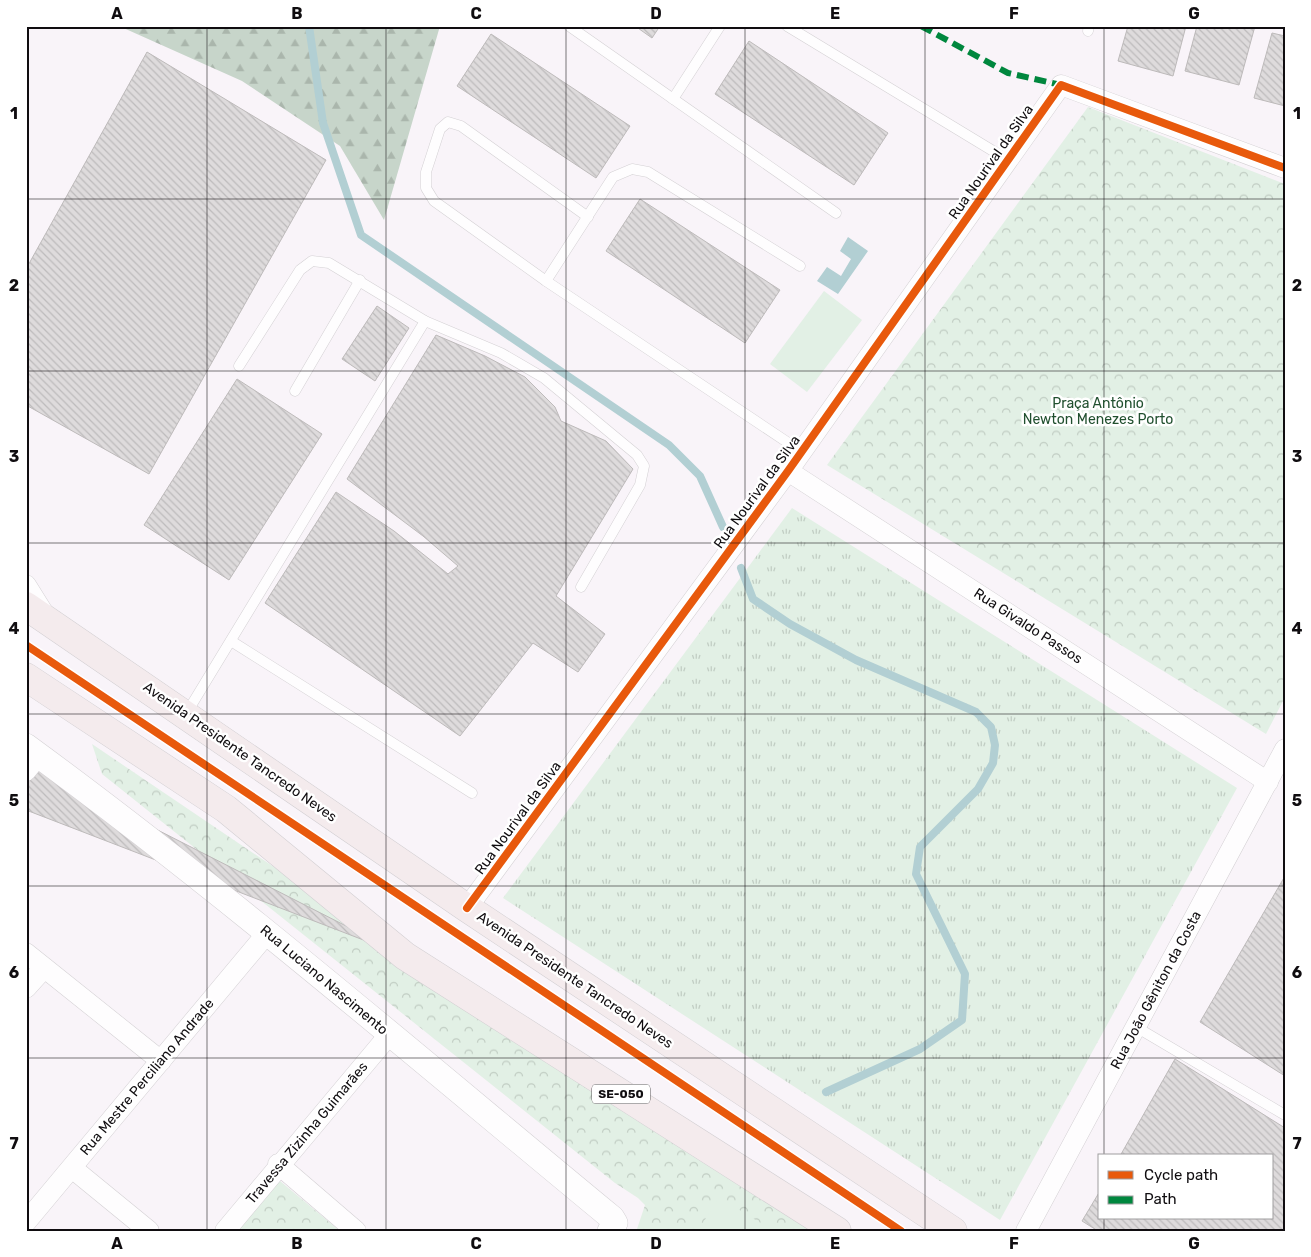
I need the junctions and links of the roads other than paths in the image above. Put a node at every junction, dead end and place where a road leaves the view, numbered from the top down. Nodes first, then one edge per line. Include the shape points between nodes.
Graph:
1 (568, 26) edge
2 (720, 26) edge
3 (787, 26) edge
4 (673, 99) junction
5 (1008, 160) junction
6 (1285, 168) edge
7 (836, 213) dead end
8 (588, 217) junction
9 (800, 266) dead end
10 (360, 280) junction
11 (546, 281) junction
12 (425, 321) junction
13 (239, 366) dead end
14 (295, 391) dead end
15 (802, 452) junction
16 (788, 470) junction
17 (26, 585) edge
18 (581, 588) dead end
19 (37, 612) edge
20 (231, 641) junction
21 (26, 677) edge
22 (186, 714) junction
23 (1285, 749) edge
24 (31, 757) edge
25 (1268, 782) junction
26 (472, 793) dead end
27 (467, 908) junction
28 (268, 932) junction
29 (26, 953) edge
30 (44, 968) junction
31 (26, 988) edge
32 (1136, 1027) junction
33 (389, 1035) junction
34 (161, 1061) junction
35 (1285, 1115) edge
36 (278, 1164) junction
37 (72, 1168) junction
38 (26, 1222) edge
39 (613, 1227) edge
40 (148, 1231) edge
41 (225, 1231) edge
42 (356, 1231) edge
43 (837, 1231) edge
44 (953, 1231) edge
45 (1026, 1231) edge

1 - 4 lane
2 - 4 lane
3 - 5 lane
4 - 7 lane
5 - 6 street, Rua Nourival da Silva via 1061,85
5 - 15 street, Rua Nourival da Silva
8 - 9 lane via 614,178 632,169 648,172
8 - 11 lane
8 - 11 lane via 461,126 448,122 440,129 426,172 426,188 434,201
10 - 12 lane
10 - 13 lane via 329,263 312,261 300,270
10 - 14 lane
11 - 15 lane
12 - 18 lane via 500,353 544,378 637,455 644,466 640,485
12 - 20 lane
15 - 16 street, Rua Nourival da Silva
16 - 25 street, Rua Givaldo Passos
16 - 27 street, Rua Nourival da Silva
17 - 19 street
19 - 22 main road, Avenida Presidente Tancredo Neves
20 - 22 lane
20 - 26 lane
21 - 43 main road, SE-050 via 226,810 405,956
22 - 27 main road, Avenida Presidente Tancredo Neves
23 - 25 street, Rua João Gêniton da Costa
24 - 28 street, Rua Luciano Nascimento via 145,834
25 - 32 street, Rua João Gêniton da Costa
27 - 44 main road, Avenida Presidente Tancredo Neves
28 - 33 street, Rua Luciano Nascimento
28 - 34 street, Rua Mestre Perciliano Andrade
29 - 30 street
30 - 31 street
30 - 34 street
32 - 35 lane
32 - 45 street, Rua João Gêniton da Costa
33 - 36 street, Travessa Zizinha Guimarães
33 - 39 street, Rua Luciano Nascimento via 612,1218
34 - 37 street, Rua Mestre Perciliano Andrade
36 - 41 street, Travessa Zizinha Guimarães
36 - 42 street
37 - 38 street, Rua Mestre Perciliano Andrade
37 - 40 street

